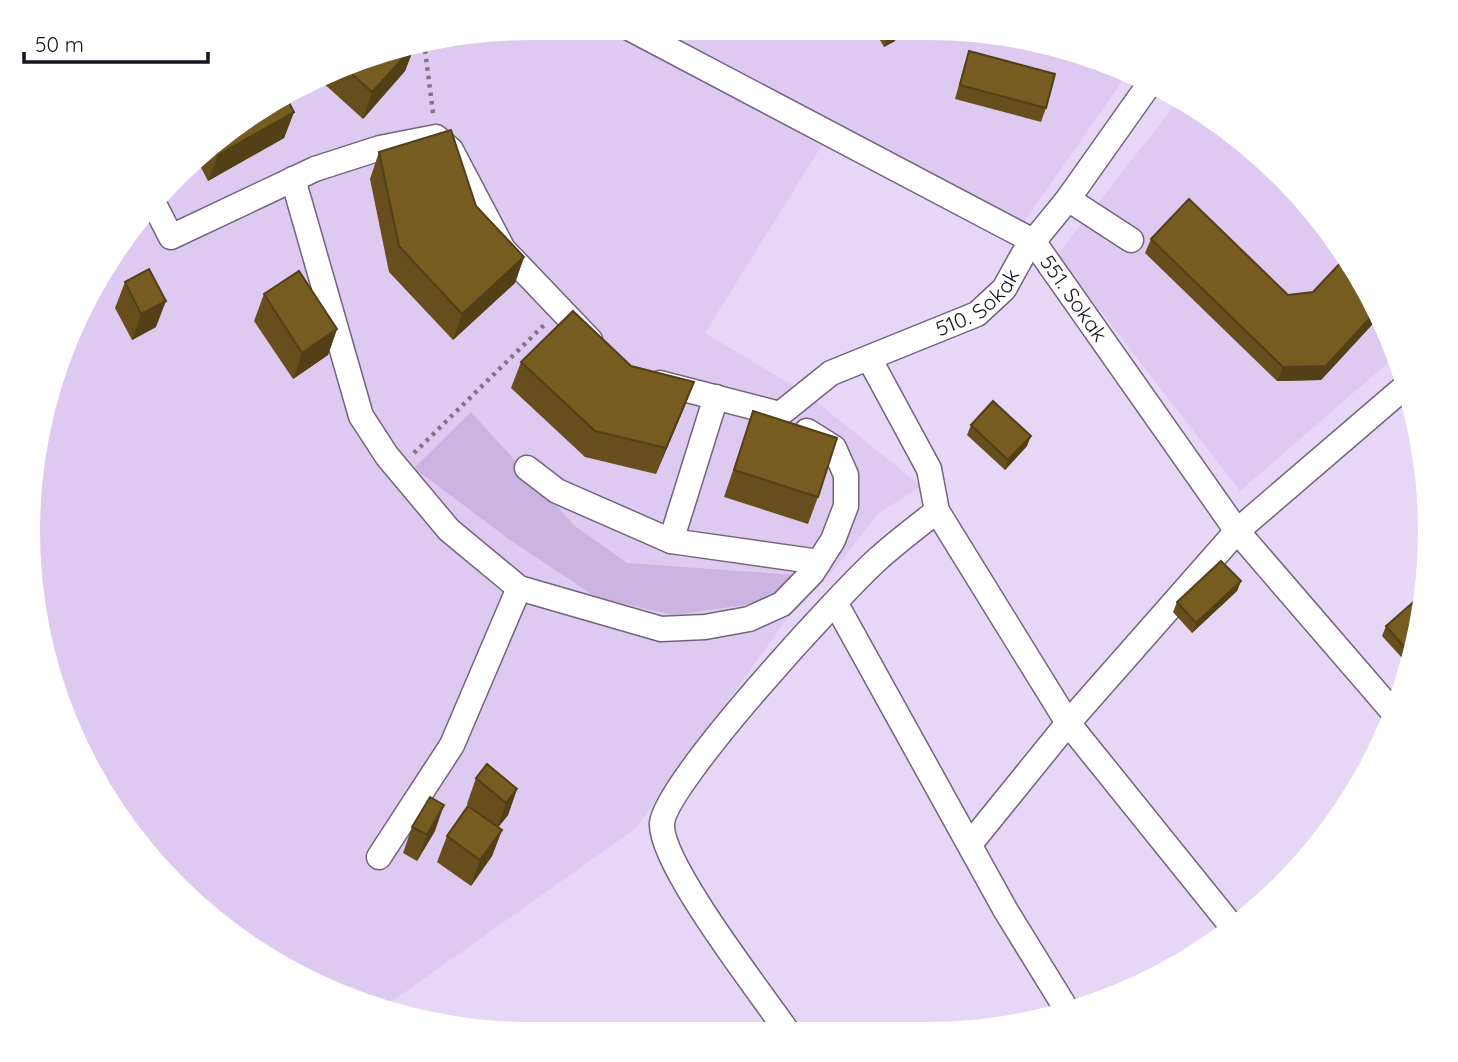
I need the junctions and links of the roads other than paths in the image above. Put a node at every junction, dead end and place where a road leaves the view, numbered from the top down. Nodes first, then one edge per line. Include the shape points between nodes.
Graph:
1 (652, 40) edge
2 (1144, 91) edge
3 (293, 179) junction
4 (1068, 199) junction
5 (158, 212) edge
6 (1130, 240) dead end
7 (1033, 241) junction
8 (603, 354) edge
9 (870, 360) junction
10 (632, 375) edge
11 (1398, 393) edge
12 (716, 397) junction
13 (780, 414) junction
14 (527, 468) dead end
15 (937, 511) junction
16 (1237, 531) junction
17 (671, 541) junction
18 (819, 562) junction
19 (519, 588) junction
20 (836, 604) junction
21 (1386, 704) edge
22 (1068, 723) junction
23 (970, 844) junction
24 (379, 857) dead end
25 (1226, 920) edge
26 (1062, 1003) edge
27 (781, 1022) edge

1 - 7 street, 551. Sokak
2 - 4 street, 510. Sokak
3 - 5 street via 171,237
3 - 8 street via 380,148 436,137 452,150 503,249
3 - 19 street via 361,416 449,530
4 - 6 street
4 - 7 street, 510. Sokak
7 - 9 street, 510. Sokak via 1004,289 977,314
7 - 16 street, 551. Sokak
9 - 13 street, 510. Sokak via 831,373
9 - 15 street via 929,469
10 - 12 street
11 - 16 street
12 - 13 street
12 - 17 street
13 - 18 street via 834,448 846,475 846,506
14 - 17 street via 557,491
15 - 20 street via 878,559
15 - 22 street
16 - 21 street, 551. Sokak
16 - 22 street
17 - 18 street
18 - 19 street via 782,604 749,620 705,627 660,629
19 - 24 street via 452,745
20 - 23 street
20 - 27 street via 796,644 687,776 669,800 662,825 672,860
22 - 23 street
22 - 25 street
23 - 26 street

